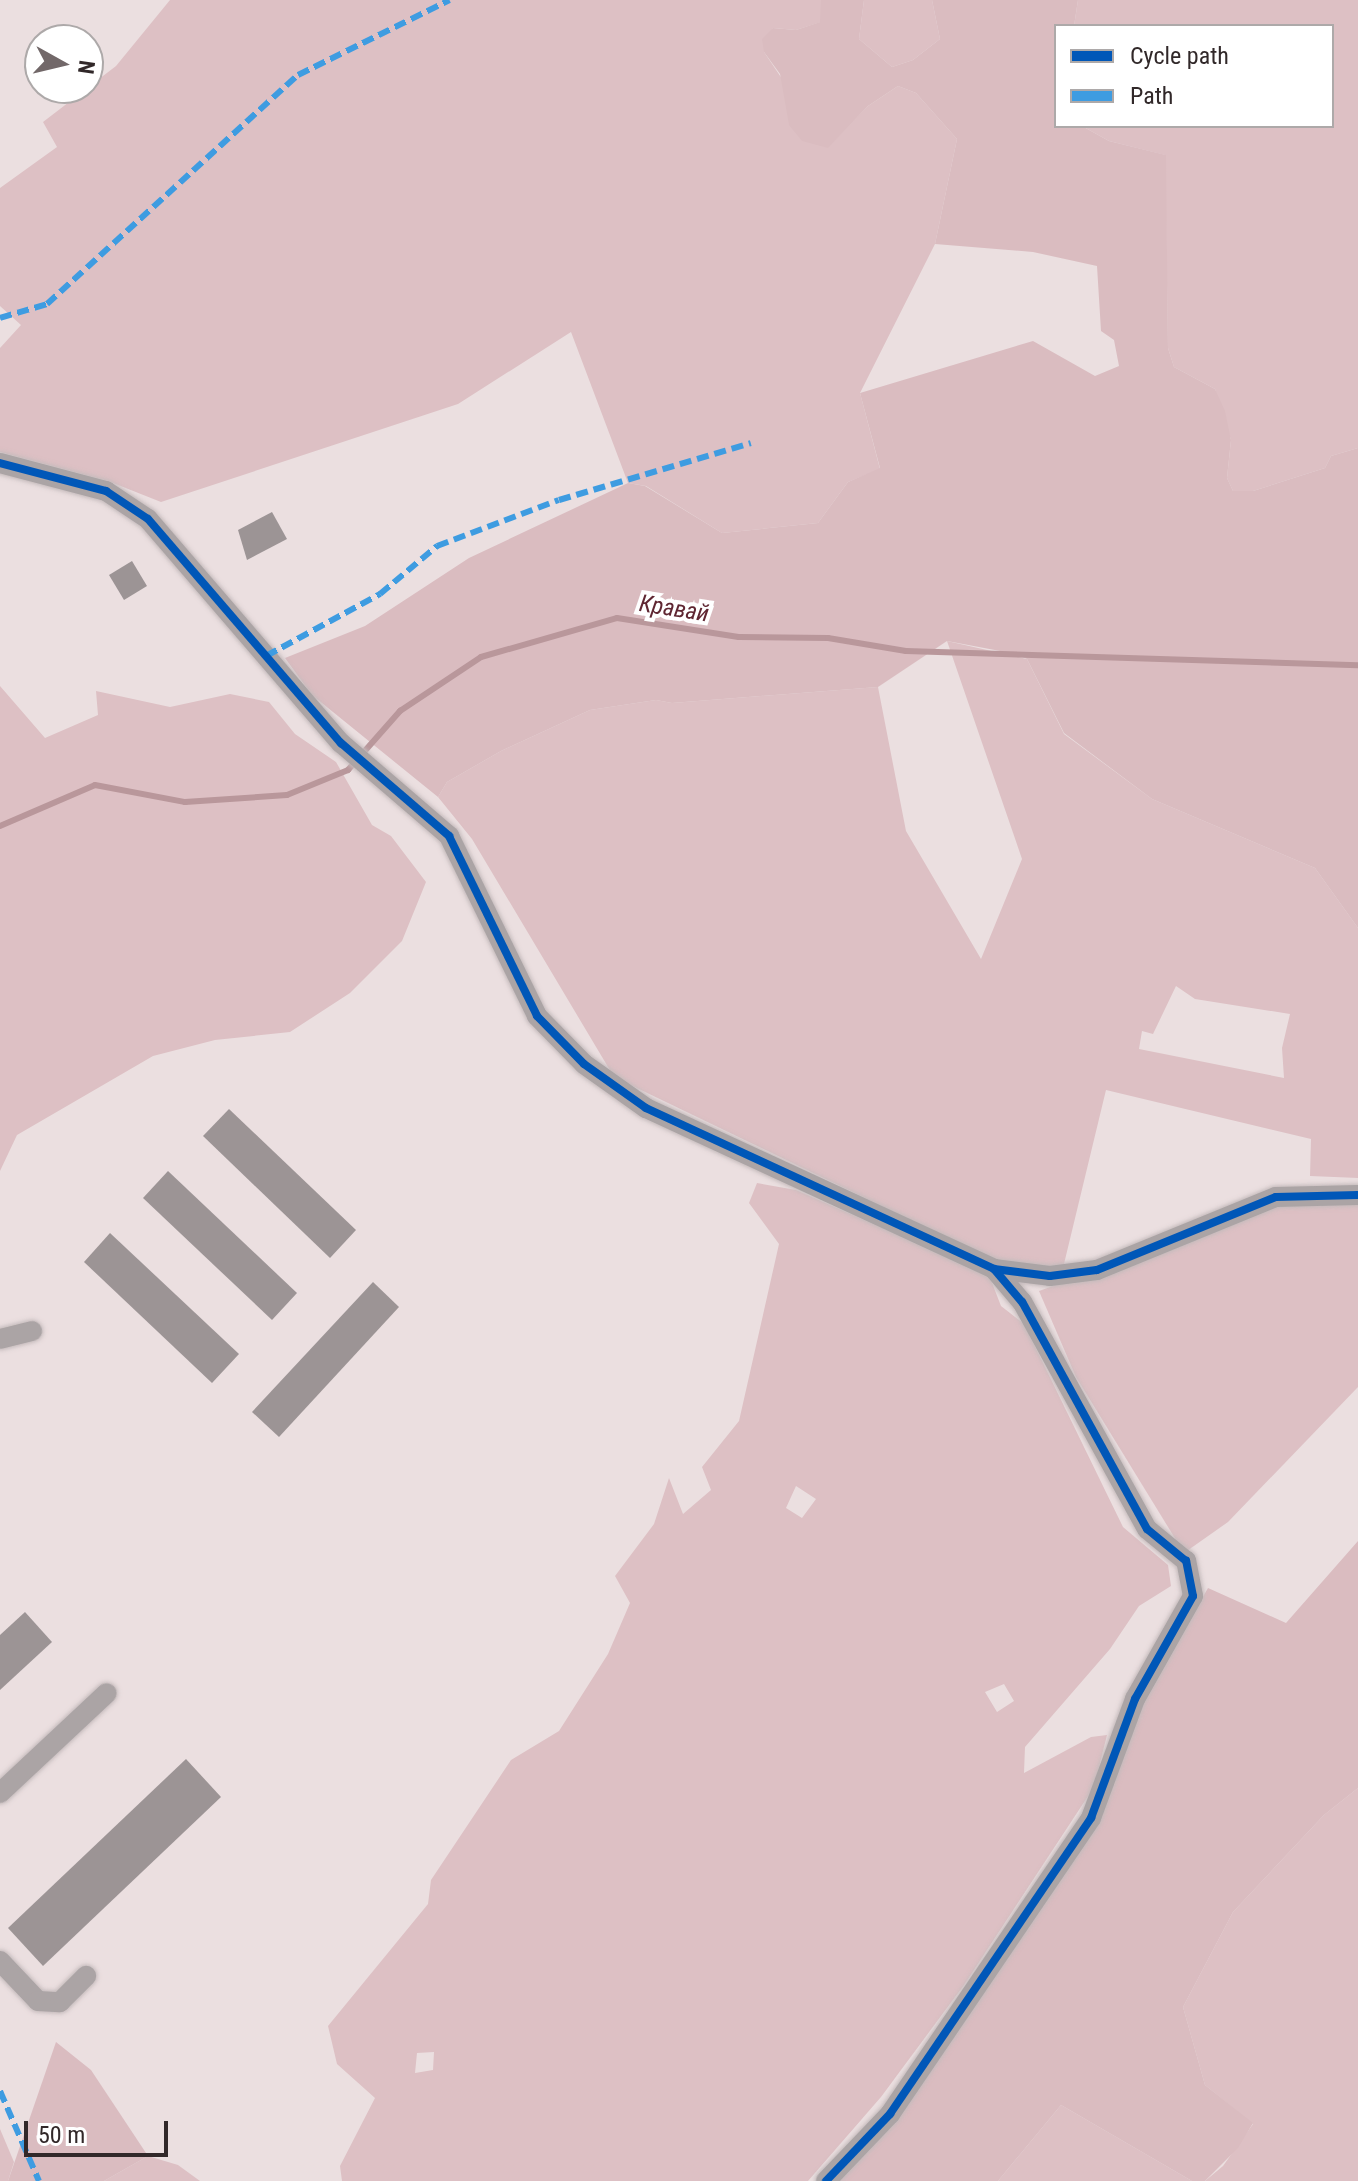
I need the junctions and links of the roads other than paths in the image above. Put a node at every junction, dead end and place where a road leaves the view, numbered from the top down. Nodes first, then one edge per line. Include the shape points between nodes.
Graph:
1 (0, 463) edge
2 (1358, 1195) edge
3 (994, 1269) junction
4 (32, 1331) dead end
5 (0, 1339) edge
6 (107, 1693) dead end
7 (0, 1793) edge
8 (0, 1961) edge
9 (86, 1976) dead end
10 (826, 2181) edge

1 - 3 street via 106,491 148,519 341,743 449,836 537,1016 584,1064 646,1108
2 - 3 street via 1276,1197 1097,1270 1050,1276
3 - 10 street via 1022,1302 1147,1529 1186,1561 1193,1596 1135,1699 1091,1818 890,2114
4 - 5 street
6 - 7 street
8 - 9 street via 38,2001 60,2002

